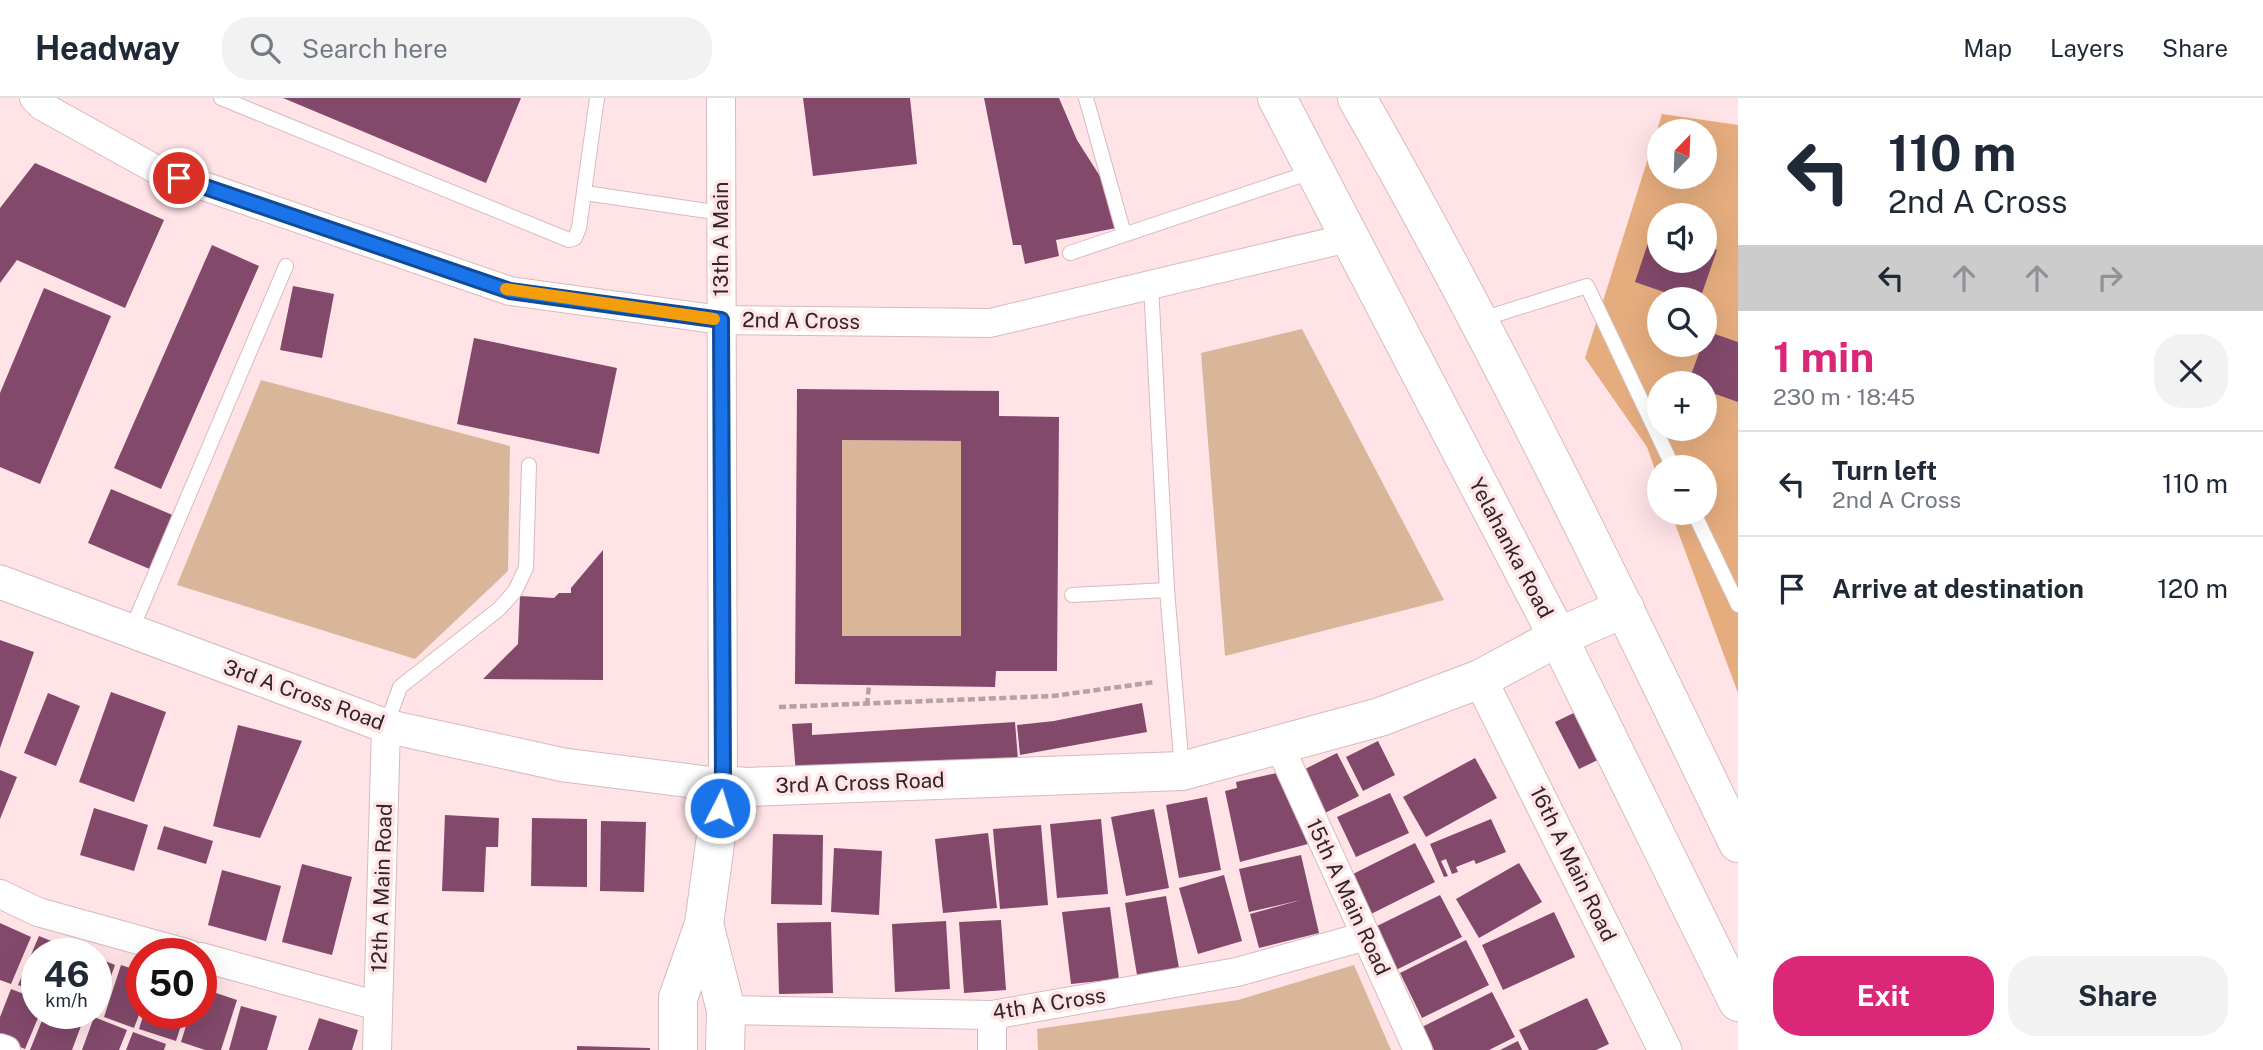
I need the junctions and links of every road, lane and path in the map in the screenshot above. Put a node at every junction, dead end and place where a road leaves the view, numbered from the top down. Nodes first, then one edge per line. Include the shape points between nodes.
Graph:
1 (34, 98) edge
2 (220, 98) edge
3 (597, 98) edge
4 (721, 98) edge
5 (1086, 98) edge
6 (1277, 98) edge
7 (1357, 98) edge
8 (1315, 171) junction
9 (585, 193) junction
10 (721, 213) junction
11 (1124, 234) junction
12 (1349, 238) junction
13 (1070, 253) dead end
14 (286, 266) dead end
15 (1151, 285) junction
16 (721, 320) junction
17 (1478, 320) junction
18 (1667, 455) edge
19 (529, 466) dead end
20 (1700, 525) edge
21 (0, 582) edge
22 (1167, 590) junction
23 (1072, 595) dead end
24 (1738, 605) edge
25 (1625, 608) junction
26 (131, 631) junction
27 (1558, 637) junction
28 (1174, 679) junction
29 (1480, 679) junction
30 (869, 685) dead end
31 (867, 705) junction
32 (779, 707) dead end
33 (386, 726) junction
34 (1279, 745) junction
35 (1182, 771) junction
36 (723, 785) junction
37 (1738, 843) edge
38 (0, 894) edge
39 (704, 925) junction
40 (1366, 936) junction
41 (131, 938) edge
42 (217, 961) edge
43 (1738, 1003) edge
44 (378, 1006) junction
45 (726, 1010) junction
46 (992, 1015) junction
47 (0, 1048) edge
48 (6, 1050) edge
49 (377, 1050) edge
50 (678, 1050) edge
51 (725, 1050) edge
52 (992, 1050) edge
53 (1418, 1050) edge
54 (1665, 1050) edge

1 - 16 street, 2nd A Cross via 157,170 510,291
2 - 9 lane via 569,240 579,228
3 - 9 lane
4 - 10 street, 13th A Main
5 - 11 lane
6 - 8 main road, Yelahanka Road
7 - 17 main road
8 - 11 lane
8 - 12 main road, Yelahanka Road
9 - 10 lane
10 - 16 street, 13th A Main
11 - 13 lane
12 - 15 street, 2nd A Cross
12 - 27 main road, Yelahanka Road
14 - 26 lane
15 - 16 street, 2nd A Cross via 990,323
15 - 22 lane
16 - 36 street, 13th A Main
17 - 18 lane via 1587,286
17 - 25 main road
19 - 33 lane via 526,568 515,591 499,609 400,687
20 - 24 lane
21 - 26 street, 3rd A Cross Road
22 - 23 lane
22 - 28 lane
25 - 27 main road, 3rd A Cross Road
25 - 37 main road
26 - 33 street, 3rd A Cross Road
27 - 29 main road, 3rd A Cross Road
27 - 43 main road, Yelahanka Road
28 - 31 path via 1053,696
28 - 35 lane
29 - 34 main road, 3rd A Cross Road via 1380,717
29 - 54 street, 16th A Main Road
30 - 31 path
31 - 32 path
33 - 36 street, 3rd A Cross Road via 564,765
33 - 44 street, 12th A Main Road
34 - 35 main road, 3rd A Cross Road
34 - 40 street, 15th A Main Road
35 - 36 main road, 3rd A Cross Road
36 - 39 main road, 13th A Main
38 - 41 street via 38,912
39 - 45 main road
39 - 50 main road via 678,998
40 - 46 street, 4th A Cross via 1237,972
40 - 53 street, 15th A Main Road
42 - 44 street
44 - 49 street, 12th A Main Road
45 - 46 street, 4th A Cross
45 - 51 main road
46 - 52 street
47 - 48 street

